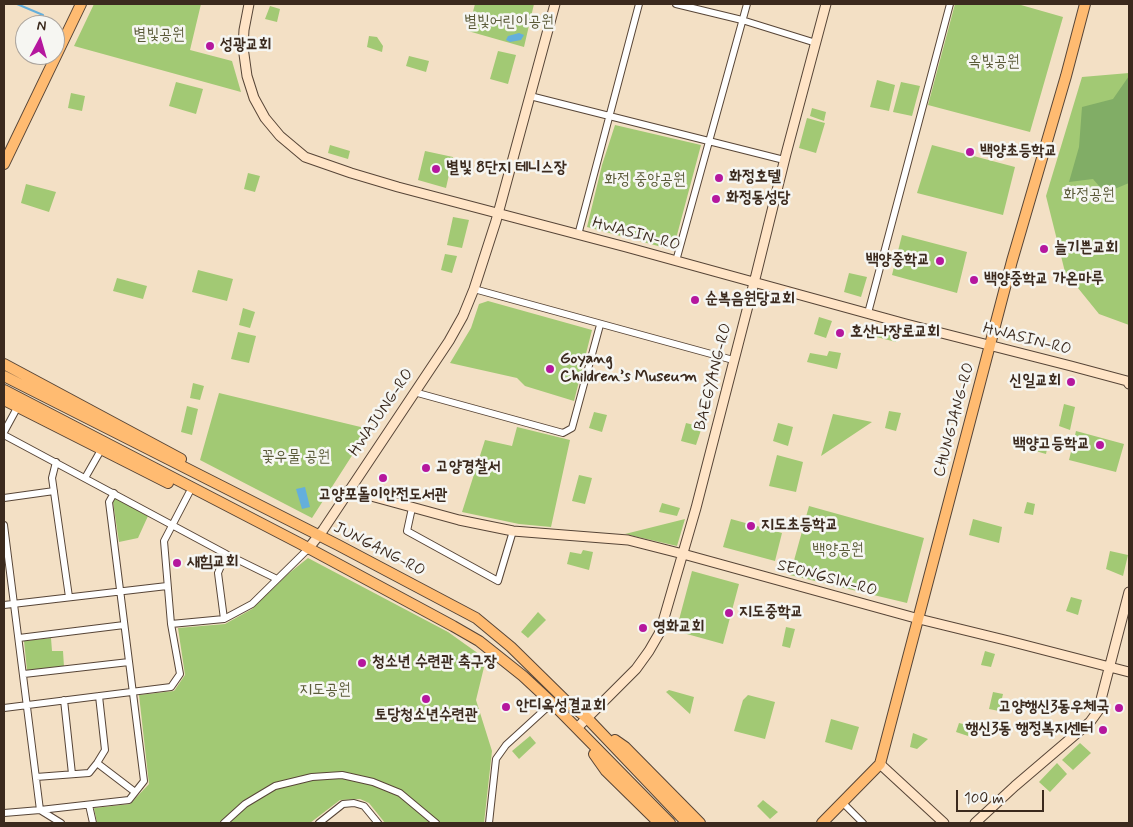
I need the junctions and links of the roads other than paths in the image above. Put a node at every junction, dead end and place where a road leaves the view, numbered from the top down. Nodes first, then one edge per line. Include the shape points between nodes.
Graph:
1 (76, 4) edge
2 (82, 4) edge
3 (249, 4) edge
4 (555, 4) edge
5 (639, 4) edge
6 (676, 4) edge
7 (747, 4) edge
8 (826, 4) edge
9 (950, 4) edge
10 (1085, 4) edge
11 (742, 20) junction
12 (65, 25) edge
13 (816, 43) junction
14 (45, 65) edge
15 (530, 96) junction
16 (608, 116) junction
17 (709, 141) junction
18 (4, 148) edge
19 (784, 160) junction
20 (4, 164) edge
21 (498, 213) junction
22 (578, 235) junction
23 (676, 261) junction
24 (754, 282) junction
25 (474, 289) junction
26 (868, 313) junction
27 (600, 325) junction
28 (990, 346) junction
29 (733, 360) junction
30 (4, 364) edge
31 (5, 376) edge
32 (1129, 384) edge
33 (4, 390) edge
34 (414, 392) junction
35 (4, 400) edge
36 (17, 408) junction
37 (4, 434) edge
38 (101, 450) junction
39 (56, 462) junction
40 (85, 478) junction
41 (349, 490) junction
42 (54, 491) junction
43 (114, 493) junction
44 (189, 493) junction
45 (4, 498) edge
46 (255, 503) junction
47 (412, 508) junction
48 (234, 509) junction
49 (4, 525) edge
50 (172, 525) junction
51 (513, 531) junction
52 (318, 536) junction
53 (308, 549) junction
54 (226, 554) junction
55 (683, 554) junction
56 (277, 579) junction
57 (7, 581) edge
58 (167, 586) junction
59 (120, 591) junction
60 (1129, 592) edge
61 (69, 597) junction
62 (14, 604) junction
63 (4, 605) edge
64 (224, 619) junction
65 (919, 619) junction
66 (171, 624) junction
67 (124, 625) junction
68 (19, 638) junction
69 (129, 662) junction
70 (1110, 666) junction
71 (1129, 672) edge
72 (24, 674) junction
73 (133, 692) junction
74 (99, 696) junction
75 (64, 700) junction
76 (552, 703) junction
77 (28, 705) junction
78 (4, 708) edge
79 (588, 718) junction
80 (576, 728) junction
81 (97, 762) junction
82 (880, 764) junction
83 (72, 774) junction
84 (36, 777) junction
85 (135, 792) junction
86 (843, 803) junction
87 (89, 804) junction
88 (40, 810) junction
89 (4, 813) edge
90 (61, 823) edge
91 (93, 823) edge
92 (224, 823) edge
93 (318, 823) edge
94 (378, 823) edge
95 (436, 823) edge
96 (489, 823) edge
97 (659, 823) edge
98 (670, 823) edge
99 (688, 823) edge
100 (700, 823) edge
101 (822, 823) edge
102 (862, 823) edge
103 (944, 823) edge
104 (976, 823) edge

1 - 12 main road
2 - 20 main road
3 - 21 street, HWASIN-RO via 243,47 249,82 265,118 290,145 306,157 351,174
4 - 15 street, HWAJUNG-RO
5 - 16 street
6 - 11 street
7 - 11 street
8 - 13 street, BAEGYANG-RO
9 - 26 street
10 - 28 main road, CHUNGJANG-RO
11 - 13 street
11 - 17 street
13 - 19 street, BAEGYANG-RO
14 - 18 main road
15 - 16 street
15 - 21 street, HWAJUNG-RO
16 - 17 street
16 - 22 street
17 - 19 street
17 - 23 street
19 - 24 street, BAEGYANG-RO
21 - 22 street, HWASIN-RO
21 - 25 street, HWAJUNG-RO
22 - 23 street, HWASIN-RO
23 - 24 street, HWASIN-RO
24 - 26 street, HWASIN-RO
24 - 29 street, BAEGYANG-RO
25 - 27 street
25 - 34 street, HWAJUNG-RO via 449,341
26 - 28 street, HWASIN-RO
27 - 29 street
27 - 34 street via 572,428 563,433
28 - 32 street, HWASIN-RO
28 - 65 main road, CHUNGJANG-RO
29 - 55 street, BAEGYANG-RO
30 - 46 main road via 137,434
31 - 46 main road, JUNGANG-RO
33 - 48 main road, JUNGANG-RO
34 - 41 street, HWAJUNG-RO
35 - 36 main road
36 - 37 street
36 - 38 main road
37 - 39 street
38 - 40 street
38 - 44 main road
39 - 40 street
39 - 42 street via 52,478
40 - 43 street
41 - 47 street, SEONGSIN-RO
41 - 52 street, HWAJUNG-RO
42 - 45 street
42 - 61 street
43 - 50 street
43 - 59 street via 109,502
44 - 48 main road
44 - 50 street
46 - 52 main road, JUNGANG-RO
47 - 51 street, SEONGSIN-RO
47 - 51 street via 407,531 498,581
48 - 53 main road, JUNGANG-RO
49 - 57 street
50 - 54 street
50 - 58 street via 164,541
51 - 55 street, SEONGSIN-RO via 628,540
52 - 53 street, HWAJUNG-RO
52 - 79 main road, JUNGANG-RO via 476,618
53 - 56 street
53 - 76 main road, JUNGANG-RO via 479,641
54 - 56 street
54 - 64 street via 218,573
55 - 65 street, SEONGSIN-RO
55 - 79 street, BAEGYANG-RO via 660,632 650,651
56 - 64 street via 252,604
57 - 62 street
58 - 59 street
58 - 66 street
59 - 61 street
59 - 67 street
60 - 70 street
61 - 62 street
62 - 63 street
62 - 68 street
64 - 66 street
65 - 70 street, SEONGSIN-RO
65 - 82 main road, CHUNGJANG-RO
66 - 73 street via 180,674 171,687
67 - 68 street
67 - 69 street
68 - 72 street
69 - 72 street
69 - 73 street
70 - 71 street, SEONGSIN-RO
70 - 104 street via 1098,711 1090,722
72 - 77 street
73 - 74 street
73 - 85 street via 144,782
74 - 75 street
74 - 81 street via 105,750
75 - 77 street
75 - 83 street
76 - 80 main road, JUNGANG-RO
76 - 96 street via 506,745 496,759
77 - 78 street
77 - 84 street
79 - 80 street, BAEGYANG-RO
79 - 99 main road, JUNGANG-RO
79 - 100 main road via 625,747
80 - 97 main road via 606,770
80 - 98 main road, JUNGANG-RO
81 - 83 street via 89,773
81 - 85 street
82 - 86 main road, CHUNGJANG-RO
82 - 103 street
83 - 84 street
84 - 88 street
85 - 87 street via 129,800
86 - 101 main road, CHUNGJANG-RO
86 - 102 street
87 - 88 street
87 - 91 street
88 - 89 street
88 - 90 street
92 - 95 street via 245,804 274,786 342,775 373,782 400,793
93 - 94 street via 343,804 354,803 364,806

